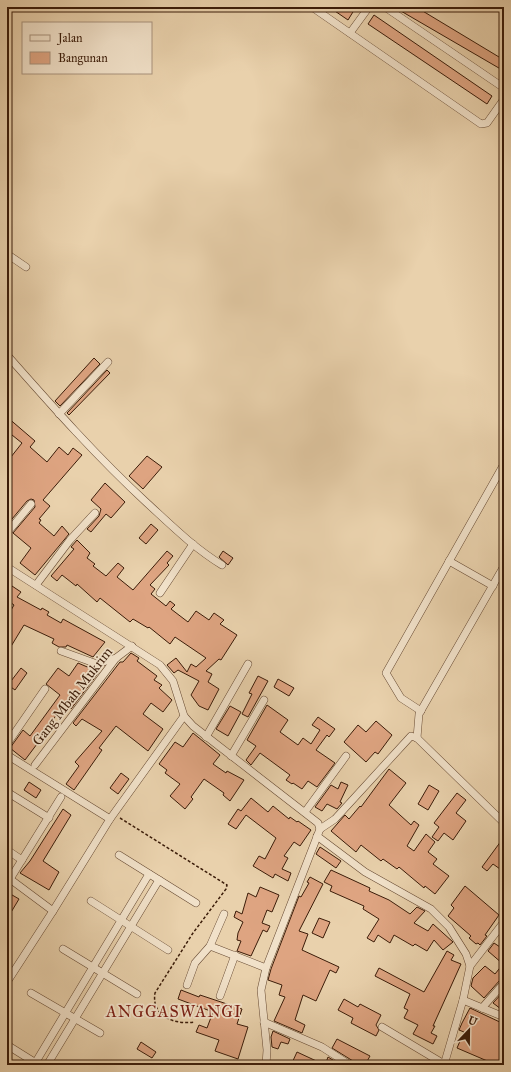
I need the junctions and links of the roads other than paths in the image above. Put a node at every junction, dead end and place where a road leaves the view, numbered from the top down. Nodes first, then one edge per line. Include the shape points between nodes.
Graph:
1 (312, 7) edge
2 (369, 7) edge
3 (385, 7) edge
4 (350, 33) junction
5 (504, 88) edge
6 (504, 99) edge
7 (7, 254) edge
8 (26, 267) dead end
9 (7, 355) edge
10 (108, 362) dead end
11 (59, 414) junction
12 (504, 464) edge
13 (31, 504) dead end
14 (95, 513) dead end
15 (7, 533) edge
16 (193, 544) junction
17 (449, 561) junction
18 (222, 565) dead end
19 (504, 566) edge
20 (7, 567) edge
21 (36, 585) junction
22 (493, 586) junction
23 (160, 593) dead end
24 (132, 646) junction
25 (61, 651) dead end
26 (116, 658) junction
27 (248, 664) dead end
28 (45, 690) dead end
29 (264, 700) dead end
30 (421, 711) junction
31 (186, 718) junction
32 (206, 737) junction
33 (417, 738) junction
34 (7, 744) edge
35 (7, 755) edge
36 (231, 756) junction
37 (346, 756) dead end
38 (35, 765) dead end
39 (7, 792) edge
40 (61, 798) dead end
41 (305, 812) junction
42 (112, 816) junction
43 (49, 818) junction
44 (504, 823) edge
45 (319, 833) junction
46 (7, 850) edge
47 (119, 855) dead end
48 (22, 860) junction
49 (149, 874) junction
50 (159, 880) junction
51 (9, 882) edge
52 (91, 901) dead end
53 (196, 903) dead end
54 (54, 911) junction
55 (224, 914) dead end
56 (121, 920) junction
57 (504, 922) edge
58 (131, 927) junction
59 (210, 946) junction
60 (63, 949) dead end
61 (168, 950) dead end
62 (234, 955) junction
63 (470, 966) junction
64 (93, 967) junction
65 (266, 968) junction
66 (103, 973) junction
67 (7, 982) edge
68 (504, 983) edge
69 (187, 984) dead end
70 (31, 992) dead end
71 (137, 994) dead end
72 (220, 996) dead end
73 (463, 1000) junction
74 (482, 1008) junction
75 (66, 1013) junction
76 (504, 1016) edge
77 (75, 1019) junction
78 (264, 1022) junction
79 (382, 1027) dead end
80 (100, 1033) dead end
81 (7, 1045) edge
82 (36, 1064) edge
83 (444, 1064) edge
84 (47, 1065) edge
85 (266, 1065) edge
86 (350, 1065) edge

1 - 4 street
2 - 4 street
3 - 5 street
4 - 6 street via 481,124 487,123
7 - 8 street
9 - 11 street
10 - 11 street
11 - 16 street via 123,481
12 - 17 street
13 - 15 street
14 - 21 street via 70,540
16 - 18 street
16 - 23 street
17 - 22 street
17 - 30 street via 386,673 401,698
19 - 22 street
20 - 21 street
21 - 24 street
22 - 30 street
24 - 26 street, Gang Mbah Mukrim
24 - 31 street via 167,672 173,681
25 - 26 street via 97,664
26 - 38 street, Gang Mbah Mukrim
27 - 32 street
28 - 34 street
29 - 36 street
30 - 33 street
31 - 32 street
31 - 42 street
32 - 36 street
33 - 44 street
33 - 45 street via 411,736
35 - 42 street
36 - 41 street
37 - 41 street
39 - 43 street
40 - 43 street
41 - 45 street via 316,820
42 - 54 street
43 - 48 street
45 - 63 street via 365,872 420,902 443,919 466,954
45 - 65 street
46 - 48 street
47 - 49 street
48 - 51 street
49 - 50 street
49 - 56 street
50 - 53 street
50 - 58 street
51 - 54 street
52 - 56 street
54 - 67 street
55 - 59 street
56 - 58 street
56 - 64 street
57 - 63 street
58 - 61 street
58 - 66 street
59 - 62 street
59 - 69 street via 195,963
60 - 64 street
62 - 65 street
62 - 72 street
63 - 73 street
64 - 66 street
64 - 75 street
65 - 78 street via 261,990
66 - 71 street
66 - 77 street
68 - 74 street
70 - 75 street
73 - 74 street
73 - 83 street
74 - 76 street
75 - 77 street
75 - 82 street
77 - 80 street
77 - 84 street
78 - 85 street
78 - 86 street via 312,1042
79 - 83 street
81 - 82 street

